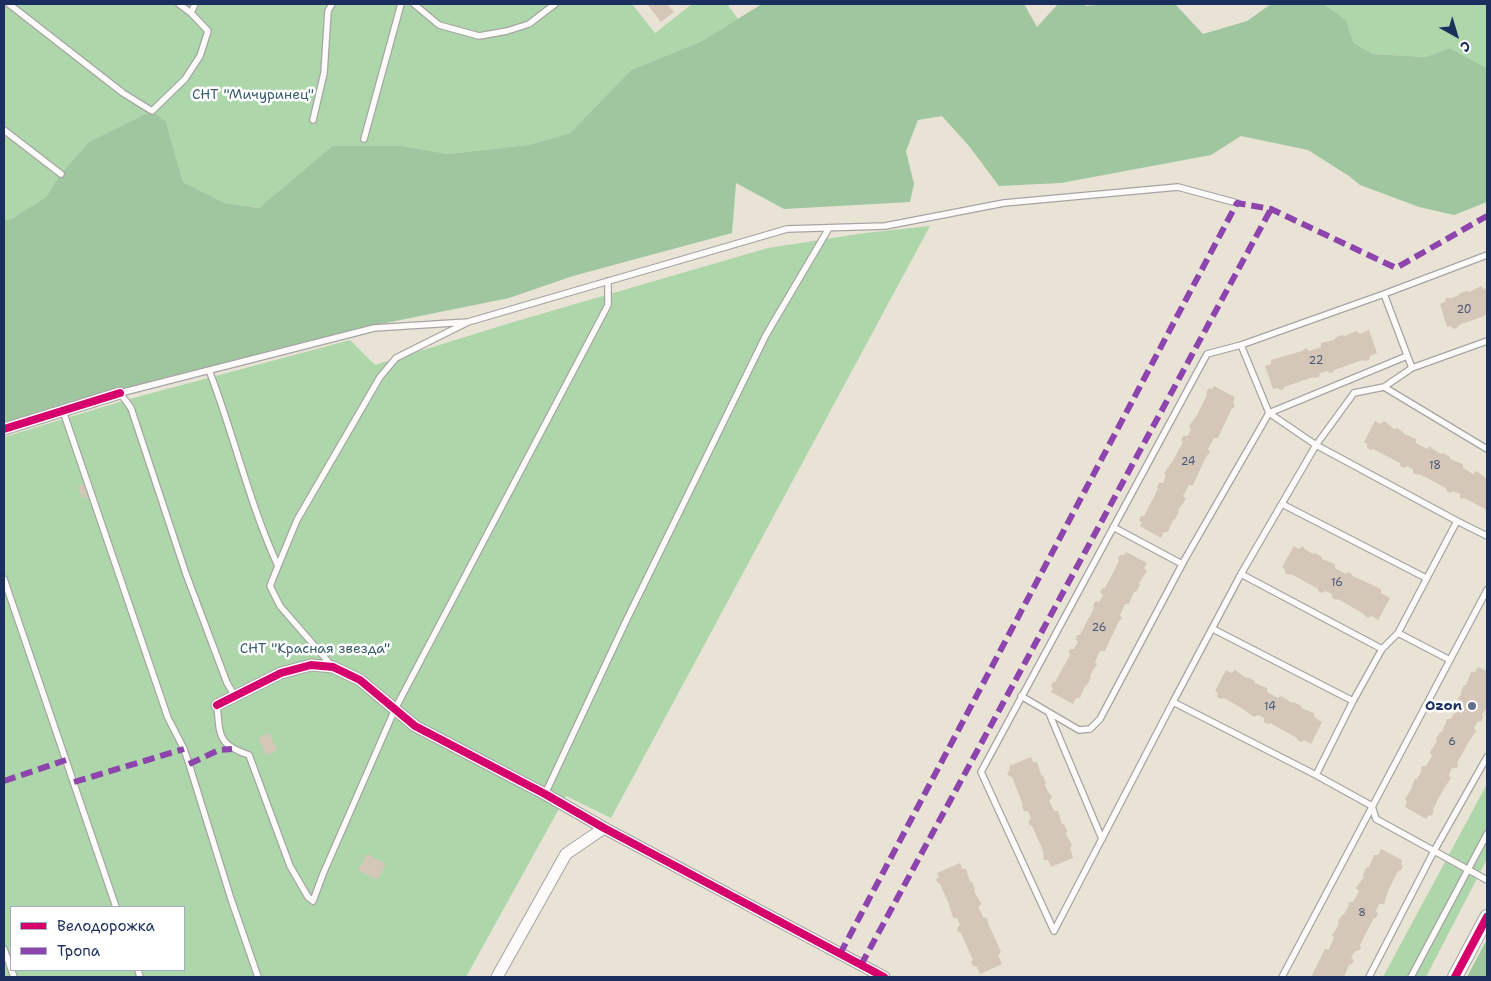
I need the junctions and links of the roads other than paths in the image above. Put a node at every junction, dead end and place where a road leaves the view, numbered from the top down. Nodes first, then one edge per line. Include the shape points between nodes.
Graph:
1 (9, 4) edge
2 (179, 4) edge
3 (195, 4) edge
4 (332, 4) edge
5 (401, 4) edge
6 (414, 4) edge
7 (555, 4) edge
8 (192, 13) junction
9 (312, 120) dead end
10 (4, 130) edge
11 (364, 139) dead end
12 (62, 174) dead end
13 (1237, 203) dead end
14 (829, 228) junction
15 (1487, 254) edge
16 (608, 281) junction
17 (1384, 294) junction
18 (468, 322) junction
19 (1487, 341) edge
20 (1241, 345) junction
21 (1407, 356) junction
22 (1412, 368) junction
23 (209, 370) junction
24 (1384, 387) junction
25 (120, 393) junction
26 (63, 411) junction
27 (1269, 413) junction
28 (4, 429) edge
29 (1316, 446) junction
30 (1487, 449) edge
31 (1282, 504) junction
32 (1457, 521) junction
33 (1113, 527) junction
34 (1487, 536) edge
35 (1182, 564) junction
36 (278, 566) junction
37 (1241, 574) junction
38 (1426, 578) junction
39 (4, 579) edge
40 (1487, 590) edge
41 (1213, 628) junction
42 (1398, 633) junction
43 (1382, 649) junction
44 (1450, 660) junction
45 (333, 667) junction
46 (235, 696) junction
47 (1021, 696) junction
48 (1353, 701) junction
49 (1173, 702) junction
50 (217, 705) joint
51 (395, 709) junction
52 (1049, 713) junction
53 (1487, 757) edge
54 (1316, 775) junction
55 (545, 794) junction
56 (1372, 806) junction
57 (604, 828) junction
58 (1487, 834) edge
59 (1102, 838) junction
60 (1434, 851) junction
61 (1468, 870) junction
62 (1487, 880) edge
63 (116, 906) edge
64 (1487, 917) edge
65 (4, 949) edge
66 (10, 966) edge
67 (258, 977) edge
68 (497, 977) edge
69 (884, 977) edge
70 (1282, 977) edge
71 (1369, 977) edge
72 (1411, 977) edge
73 (1455, 977) edge

1 - 8 lane via 123,93 152,110 185,79 200,56 208,31
2 - 8 lane
3 - 8 lane
4 - 9 lane via 328,10 324,73
5 - 11 lane
6 - 7 lane via 439,25 480,36 530,24
10 - 12 lane
13 - 14 lane via 1178,187 1004,204 885,226
14 - 16 lane via 787,229
14 - 55 lane via 766,335
15 - 17 lane
16 - 18 lane
16 - 51 lane via 608,304
17 - 20 lane
17 - 21 lane
18 - 23 lane via 374,328
18 - 36 lane via 396,358 380,377 297,520
19 - 22 lane
20 - 27 lane
20 - 33 lane via 1207,354
21 - 22 lane
21 - 27 lane
22 - 24 lane
23 - 25 lane
23 - 36 lane via 250,499
24 - 29 lane via 1354,393
24 - 30 lane
25 - 26 street
25 - 46 lane via 131,408 186,574
26 - 28 street
26 - 67 lane via 168,718 191,769
27 - 29 lane
27 - 35 lane
29 - 31 lane
29 - 32 lane
31 - 37 lane
31 - 38 lane
32 - 34 lane
32 - 38 lane
33 - 35 lane
33 - 47 lane
35 - 52 lane via 1100,719 1090,729 1079,730
36 - 45 lane via 270,586 280,606
37 - 41 lane
37 - 43 lane
38 - 42 lane
39 - 63 lane
40 - 44 lane
41 - 48 lane
41 - 49 lane
42 - 43 lane
42 - 44 lane
43 - 48 lane
44 - 56 lane
45 - 46 street via 311,665 282,673
45 - 51 street via 360,680
46 - 50 street
47 - 52 lane
47 - 59 lane via 981,772 1054,931
48 - 54 lane
49 - 54 lane
49 - 59 lane
50 - 51 lane via 220,736 232,750 249,755 290,866 313,901
51 - 55 street via 415,726
52 - 59 lane
53 - 60 lane
54 - 56 lane
55 - 57 street
56 - 60 lane via 1376,819
56 - 70 lane
57 - 68 street via 566,854
57 - 69 street
58 - 61 lane
60 - 61 lane
60 - 71 lane
61 - 62 lane
61 - 72 lane
64 - 73 street
65 - 66 lane

